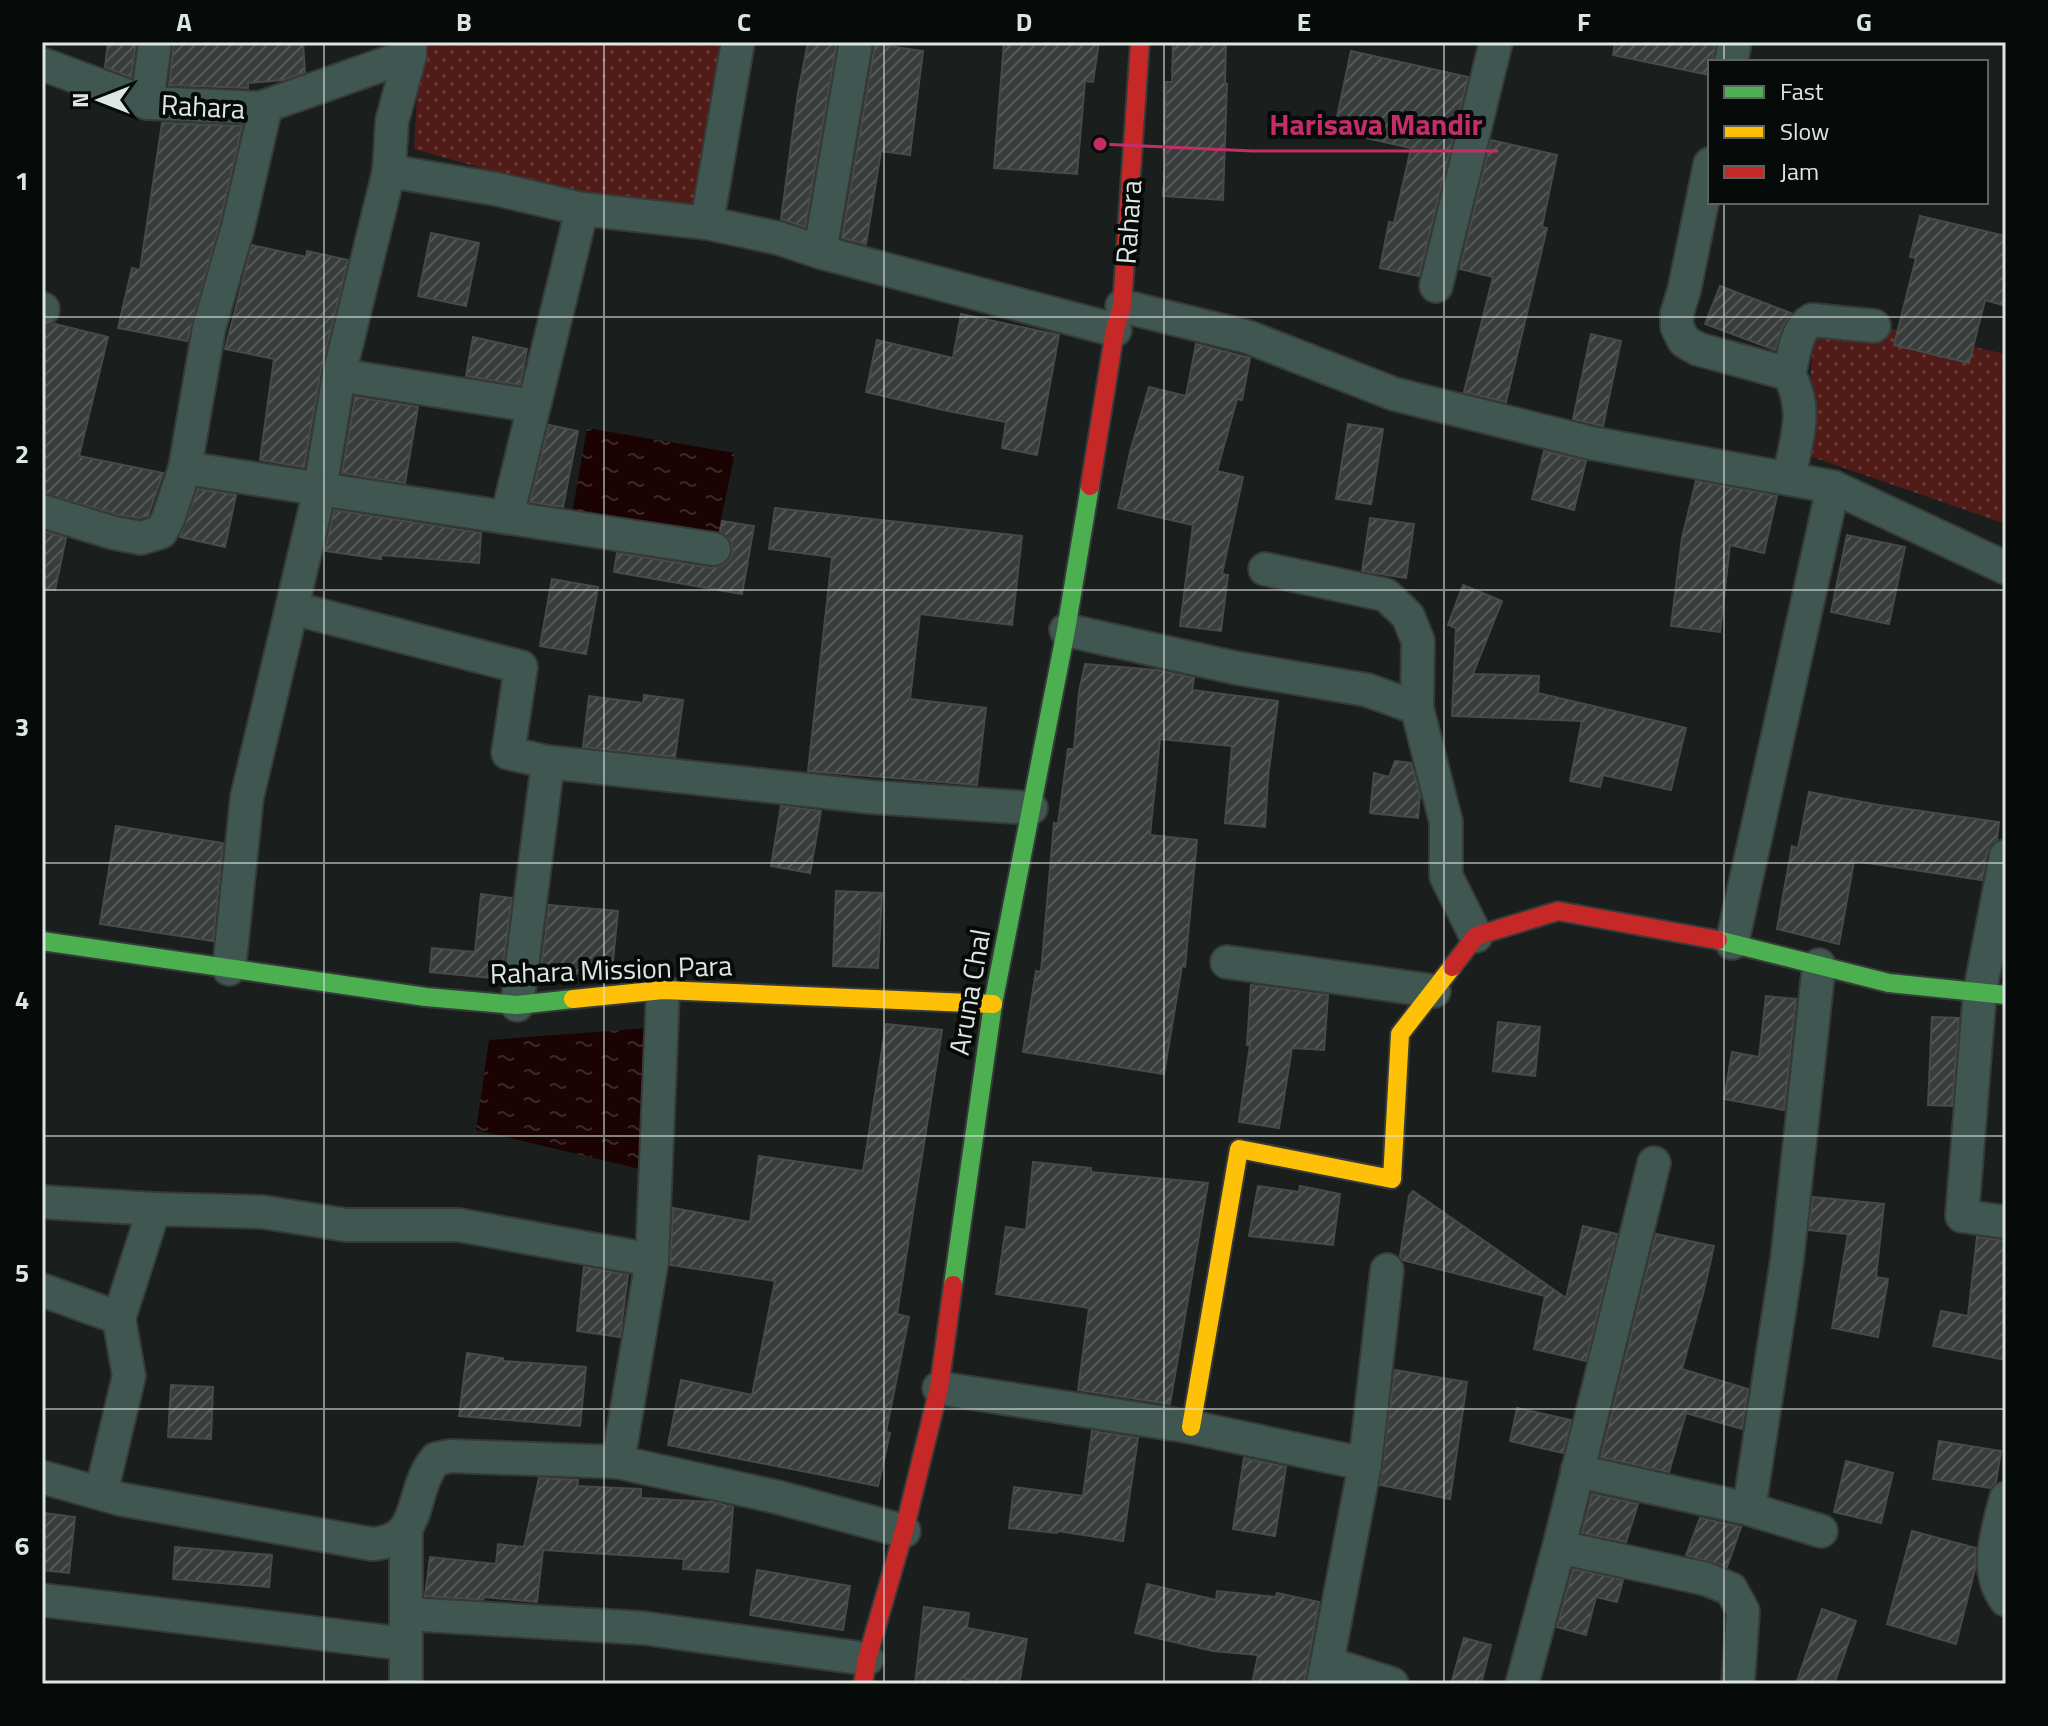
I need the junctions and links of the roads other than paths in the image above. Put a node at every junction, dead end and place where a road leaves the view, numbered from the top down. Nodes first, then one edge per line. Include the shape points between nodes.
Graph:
1 (155, 42) edge
2 (738, 42) edge
3 (856, 42) edge
4 (1140, 42) edge
5 (1496, 42) edge
6 (410, 48) edge
7 (42, 64) edge
8 (147, 103) junction
9 (266, 106) junction
10 (389, 171) junction
11 (1708, 174) edge
12 (582, 209) junction
13 (707, 223) junction
14 (820, 252) junction
15 (1436, 286) dead end
16 (1118, 318) junction
17 (1874, 326) dead end
18 (1789, 374) junction
19 (339, 375) junction
20 (533, 406) junction
21 (185, 468) junction
22 (1789, 479) junction
23 (1833, 487) junction
24 (320, 489) junction
25 (42, 511) edge
26 (507, 517) junction
27 (714, 549) dead end
28 (2006, 568) edge
29 (1265, 569) dead end
30 (292, 608) junction
31 (1066, 630) junction
32 (1417, 708) junction
33 (548, 762) junction
34 (1031, 808) junction
35 (2006, 856) edge
36 (1476, 936) junction
37 (42, 941) edge
38 (1732, 943) junction
39 (1227, 962) dead end
40 (1819, 965) junction
41 (229, 969) junction
42 (663, 990) junction
43 (1434, 991) junction
44 (1993, 993) edge
45 (993, 1004) junction
46 (517, 1005) junction
47 (1654, 1163) dead end
48 (42, 1202) edge
49 (154, 1209) junction
50 (2006, 1222) edge
51 (652, 1260) junction
52 (1387, 1270) dead end
53 (42, 1290) edge
54 (119, 1318) junction
55 (939, 1388) junction
56 (1191, 1427) junction
57 (618, 1462) junction
58 (1365, 1464) junction
59 (1577, 1471) junction
60 (42, 1477) edge
61 (101, 1493) junction
62 (2006, 1498) edge
63 (1749, 1509) junction
64 (904, 1531) junction
65 (1821, 1531) dead end
66 (406, 1532) junction
67 (1559, 1547) junction
68 (42, 1600) edge
69 (2006, 1600) edge
70 (406, 1629) junction
71 (865, 1671) edge
72 (1325, 1674) edge
73 (406, 1684) edge
74 (1392, 1684) edge
75 (1522, 1684) edge
76 (1738, 1684) edge

1 - 8 street
2 - 13 street
3 - 14 street
4 - 16 street, Rahara
5 - 15 street
6 - 9 street, Rahara
6 - 10 street, Rahara via 392,121
7 - 8 street, Rahara
8 - 9 street, Rahara
9 - 21 street via 209,328
10 - 12 street
10 - 19 street, Rahara
11 - 18 street via 1677,327 1684,341 1698,349
12 - 13 street
12 - 20 street
13 - 14 street
14 - 16 street
16 - 22 street via 1248,337 1394,394 1591,443
16 - 31 street, Aruna Chal
17 - 18 street via 1806,323
18 - 22 street via 1802,409
19 - 20 street
19 - 24 street, Rahara
20 - 26 street
21 - 24 street
21 - 25 street via 161,532 141,538
22 - 23 street
23 - 28 street
23 - 38 street
24 - 26 street
24 - 30 street, Rahara
26 - 27 street
29 - 32 street via 1386,595 1408,616 1418,641
30 - 33 street via 521,667 508,753
30 - 41 street, Rahara via 247,797
31 - 32 street via 1236,668 1367,690
31 - 34 street, Aruna Chal
32 - 36 street via 1446,822 1446,876
33 - 34 street via 871,797
33 - 46 street
34 - 45 street, Aruna Chal
35 - 44 street
36 - 38 street via 1558,911
36 - 43 street
37 - 41 street, Rahara Mission Para
38 - 40 street
39 - 43 street
40 - 44 street via 1889,983
40 - 63 street via 1787,1260
41 - 46 street, Rahara Mission Para
42 - 45 street, Rahara Mission Para
42 - 46 street, Rahara Mission Para
42 - 51 street
43 - 56 street via 1400,1034 1392,1179 1239,1149
44 - 50 street via 1962,1216
45 - 55 street, Aruna Chal
47 - 59 street
48 - 49 street
49 - 51 street via 263,1212 346,1225 459,1225
49 - 54 street
51 - 57 street
52 - 58 street
53 - 54 street
54 - 61 street via 129,1376
55 - 56 street
55 - 64 street, Aruna Chal
56 - 58 street
57 - 64 street
57 - 66 street via 436,1459
58 - 72 street
59 - 63 street
59 - 67 street
60 - 61 street
61 - 66 street via 372,1544 390,1543
62 - 69 street via 1993,1569 1995,1585
63 - 65 street
64 - 71 street, Aruna Chal
66 - 70 street
67 - 75 street
67 - 76 street via 1731,1589 1743,1611
68 - 70 street
70 - 71 street via 643,1628
70 - 73 street
72 - 74 street

